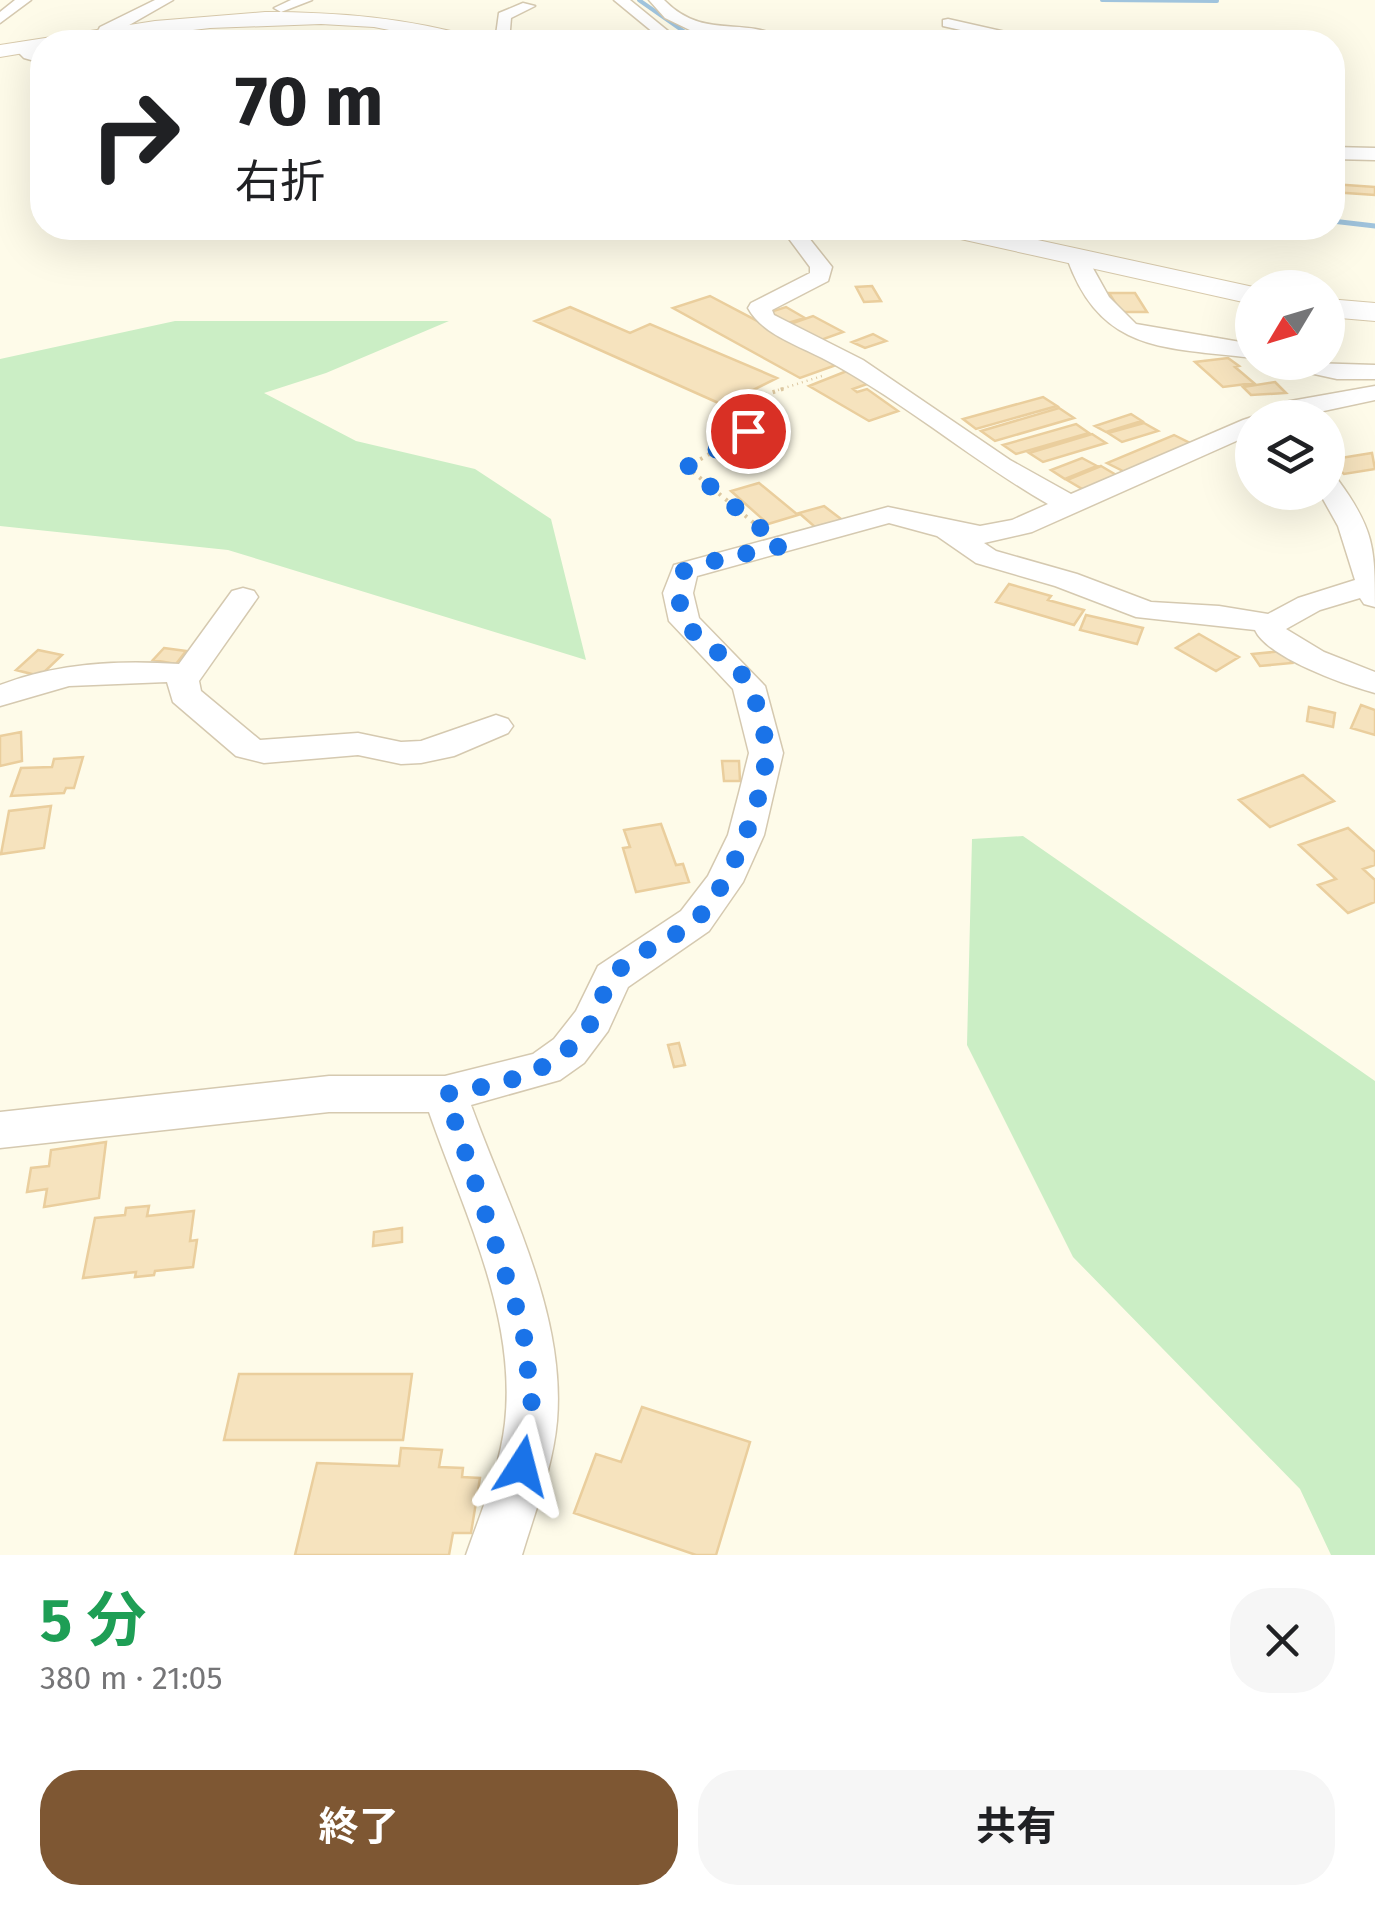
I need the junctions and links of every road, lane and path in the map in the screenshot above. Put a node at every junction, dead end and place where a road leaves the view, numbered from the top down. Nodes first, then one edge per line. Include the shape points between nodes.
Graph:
1 (24, 0) edge
2 (166, 0) edge
3 (305, 0) edge
4 (624, 0) edge
5 (656, 0) edge
6 (528, 6) dead end
7 (281, 8) junction
8 (0, 19) edge
9 (948, 23) dead end
10 (109, 30) edge
11 (127, 30) edge
12 (446, 30) edge
13 (503, 30) edge
14 (661, 30) edge
15 (694, 30) edge
16 (979, 30) edge
17 (1345, 153) edge
18 (1375, 154) edge
19 (801, 240) edge
20 (999, 240) edge
21 (1078, 258) junction
22 (1235, 291) edge
23 (1345, 309) edge
24 (1375, 312) edge
25 (1235, 349) edge
26 (854, 365) junction
27 (1345, 372) edge
28 (1375, 372) edge
29 (1375, 393) edge
30 (1334, 400) edge
31 (1235, 432) edge
32 (1070, 504) junction
33 (1345, 508) edge
34 (941, 526) junction
35 (782, 546) junction
36 (1373, 592) edge
37 (244, 597) dead end
38 (1272, 624) junction
39 (188, 674) junction
40 (1375, 683) edge
41 (0, 696) edge
42 (496, 726) dead end
43 (446, 1094) junction
44 (0, 1130) edge
45 (494, 1555) edge

1 - 8 street
2 - 10 street
3 - 7 street
4 - 14 street
5 - 15 street
6 - 13 street via 504,16
7 - 11 main road
7 - 12 main road via 363,10
9 - 16 street
17 - 18 street
19 - 26 street via 821,266 820,276 758,308 765,319
20 - 21 main road
21 - 22 main road
21 - 25 street via 1123,328
23 - 24 main road
26 - 32 street
26 - 35 path via 717,410 748,431 687,467
27 - 28 street
29 - 30 street
31 - 32 street
32 - 34 street via 994,534
33 - 36 street
34 - 35 street via 888,515
34 - 38 street via 986,558 1147,610
35 - 43 street via 684,571 678,594 684,620 749,686 766,753 746,835 724,882 695,921 612,977 593,1020 569,1051 545,1068
36 - 38 street via 1309,604
37 - 39 street
38 - 40 street via 1270,632 1289,646
39 - 41 street via 112,670 38,682
39 - 42 street via 185,694 248,748 264,752 358,744 421,752
43 - 44 street via 329,1094
43 - 45 street via 523,1328 532,1406 522,1466

